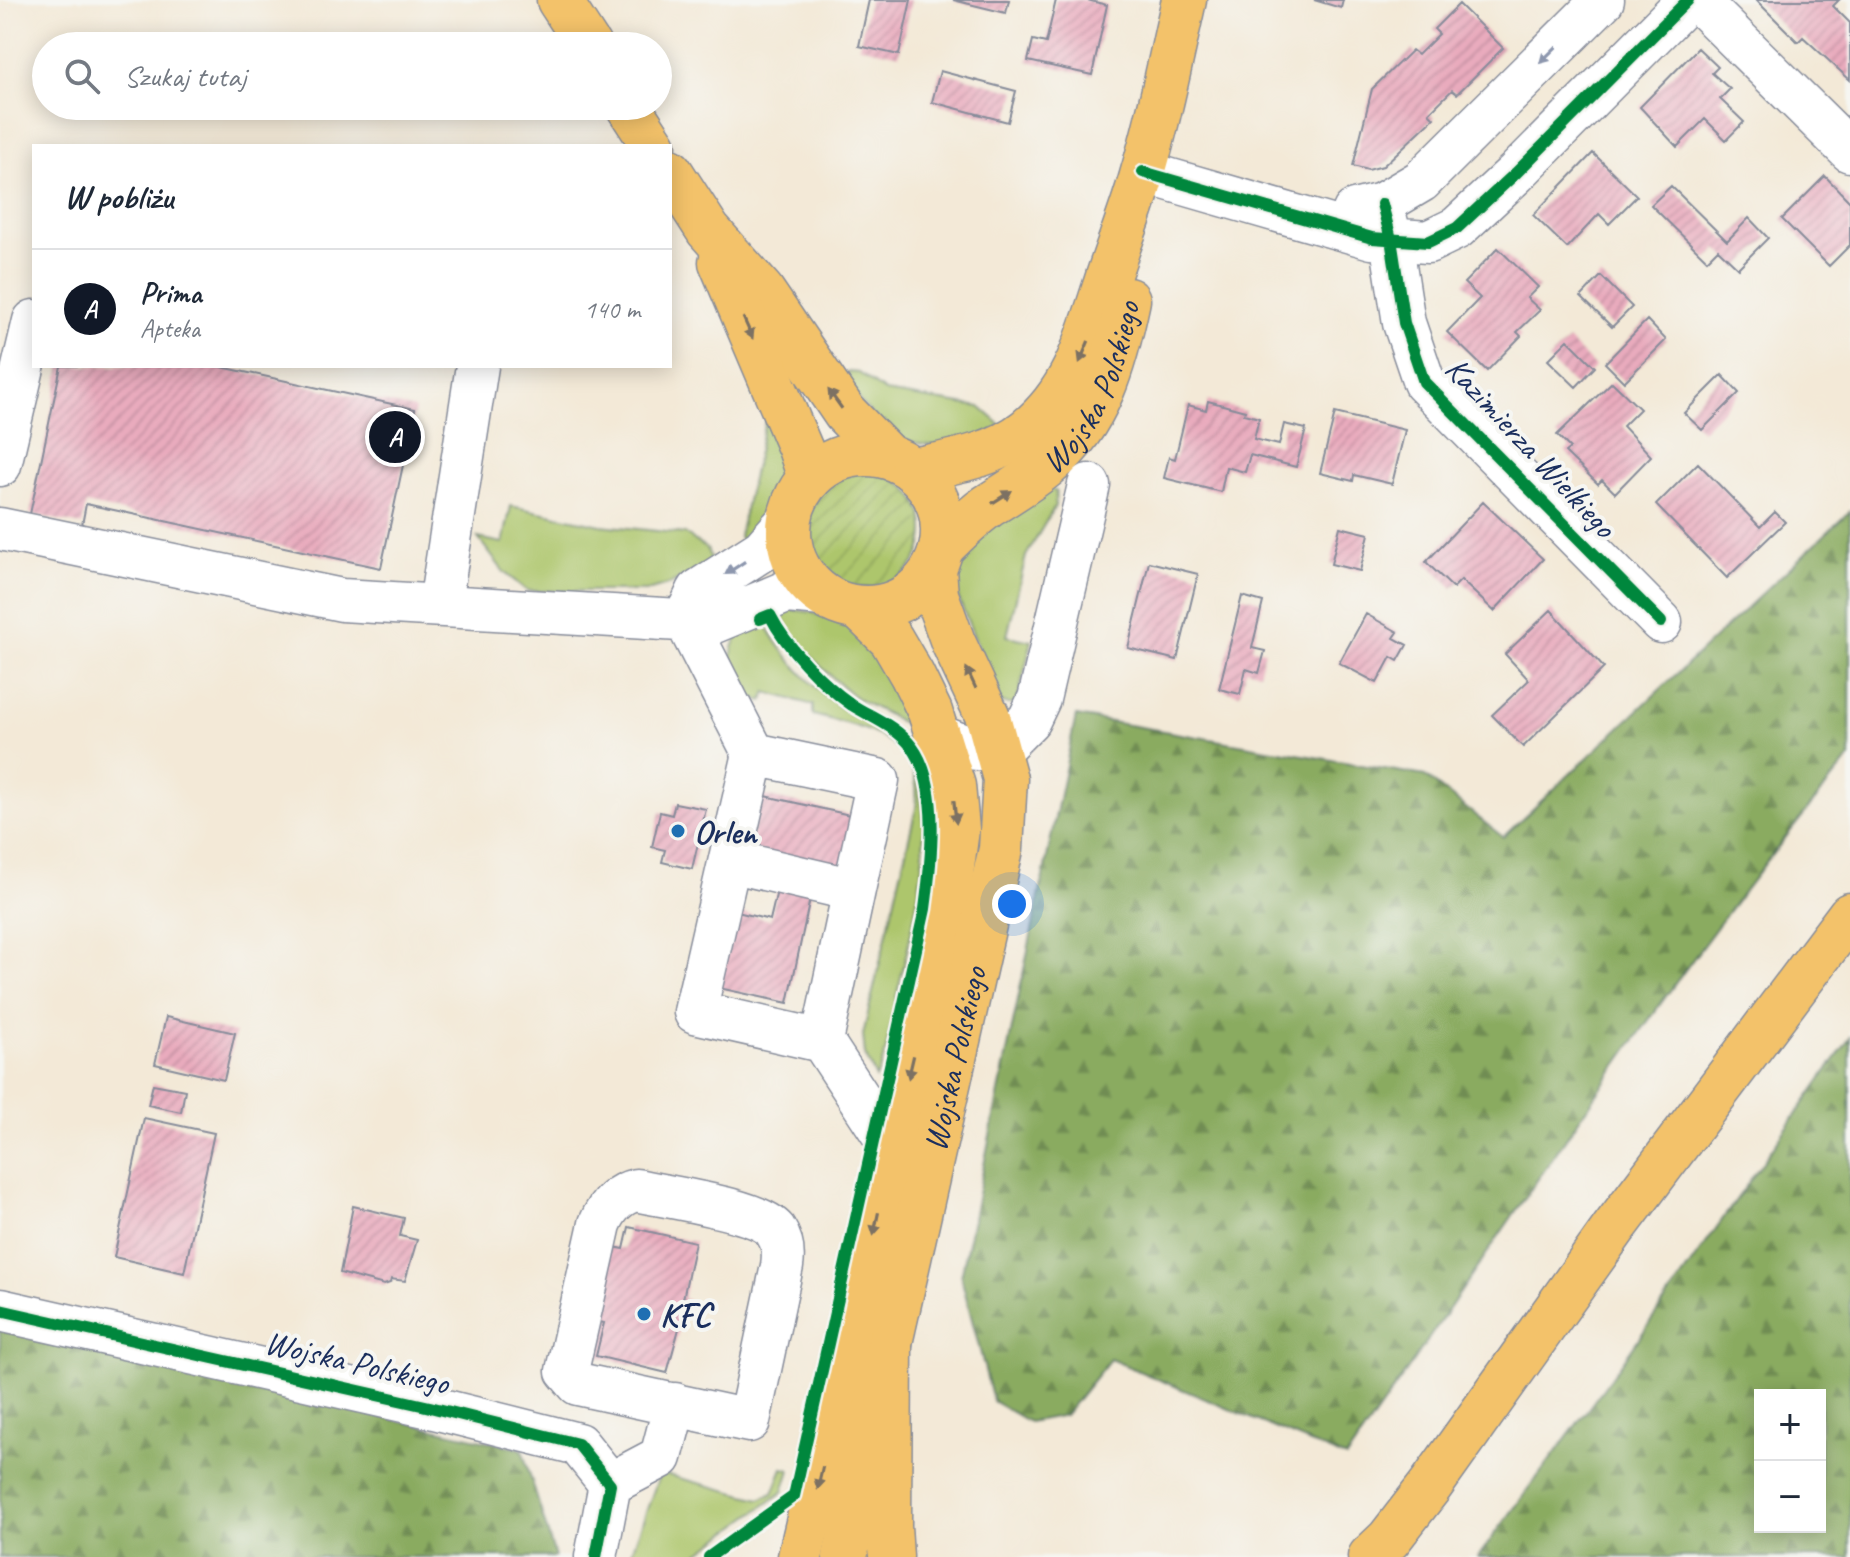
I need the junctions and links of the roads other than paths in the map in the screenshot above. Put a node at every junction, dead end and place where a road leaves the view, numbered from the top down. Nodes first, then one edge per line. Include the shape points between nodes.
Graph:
1 (559, 0) edge
2 (1184, 0) edge
3 (1603, 0) edge
4 (1688, 0) edge
5 (1697, 0) edge
6 (580, 32) edge
7 (637, 120) edge
8 (653, 144) edge
9 (1850, 151) edge
10 (1143, 172) junction
11 (672, 174) edge
12 (1386, 222) junction
13 (708, 230) junction
14 (32, 329) edge
15 (477, 368) edge
16 (900, 463) junction
17 (0, 465) edge
18 (810, 478) junction
19 (1089, 485) dead end
20 (790, 518) junction
21 (0, 529) edge
22 (938, 558) junction
23 (841, 602) junction
24 (440, 605) junction
25 (685, 619) junction
26 (1661, 622) dead end
27 (939, 736) junction
28 (998, 751) junction
29 (754, 754) junction
30 (730, 861) junction
31 (854, 890) junction
32 (1850, 915) edge
33 (822, 1041) junction
34 (892, 1148) junction
35 (0, 1310) edge
36 (890, 1343) junction
37 (675, 1404) junction
38 (610, 1484) junction
39 (596, 1557) edge
40 (800, 1557) edge
41 (845, 1557) edge
42 (891, 1557) edge
43 (1370, 1557) edge

1 - 6 main road
2 - 10 main road, Wojska Polskiego
3 -> 12 street
4 - 12 street via 1457,228 1428,242
5 - 9 street
7 - 8 main road
10 - 12 street via 1280,213
10 -> 16 main road, Wojska Polskiego via 1091,335 1057,399 1027,430 997,448 963,460
22 -> 10 main road, Wojska Polskiego via 969,521 1051,463 1104,391 1132,282
11 - 13 main road
12 - 26 street, Kazimierza Wielkiego via 1404,323 1424,382
16 -> 13 main road via 845,413 762,291
13 -> 18 main road
14 - 17 street
15 - 24 street
16 - 18 main road via 866,454 845,457
16 - 22 main road via 928,485 939,504 944,525
18 - 20 main road
19 - 28 street via 1039,699 1029,720
20 - 23 main road via 795,561 807,580
20 -> 25 street via 762,550 698,591
21 - 24 street via 342,600
22 - 23 main road via 920,587 903,600 881,607
28 -> 22 main road, Wojska Polskiego via 936,595
23 - 25 street via 786,592 714,622
23 - 27 main road, Wojska Polskiego via 891,639
24 - 25 street
25 - 29 street
27 - 28 street via 969,748
27 -> 34 main road, Wojska Polskiego via 954,800 953,865
28 - 36 main road, Wojska Polskiego via 1005,779 1001,849
29 - 30 street
29 - 31 street via 878,780
30 - 31 street
30 - 33 street via 695,1012
31 - 33 street
32 - 43 main road via 1614,1228 1430,1486
33 - 34 street
34 -> 40 main road, Wojska Polskiego
35 - 38 street, Wojska Polskiego via 578,1444
36 - 41 main road, Wojska Polskiego
36 - 42 main road
37 - 37 street via 749,1421 784,1253 774,1229 753,1215 636,1190 610,1206 600,1224 567,1371 578,1384
37 - 38 street via 661,1457
38 - 39 street

